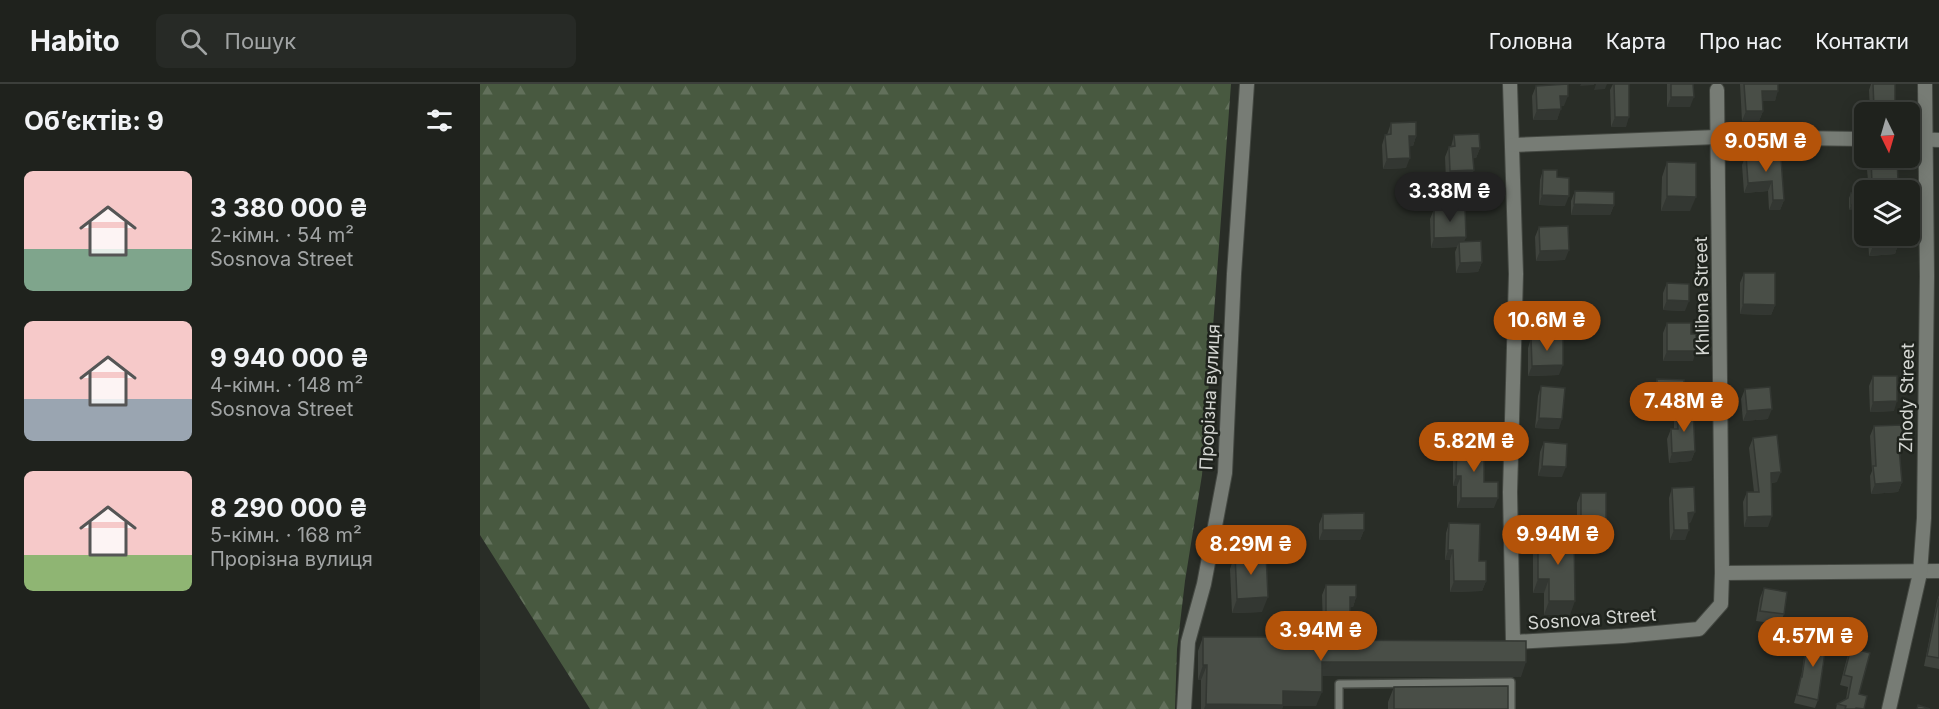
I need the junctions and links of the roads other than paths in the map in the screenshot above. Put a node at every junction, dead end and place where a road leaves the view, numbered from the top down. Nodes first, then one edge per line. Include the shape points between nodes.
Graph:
1 (1247, 84) edge
2 (1510, 84) edge
3 (1925, 84) edge
4 (1717, 90) dead end
5 (1717, 137) junction
6 (1854, 139) edge
7 (1933, 140) edge
8 (1513, 145) junction
9 (1939, 571) edge
10 (1722, 573) junction
11 (1920, 573) junction
12 (1184, 709) edge
13 (1340, 709) edge
14 (1511, 709) edge
15 (1889, 709) edge

1 - 12 street, Прорізна вулиця via 1225,473 1204,584 1188,642
2 - 8 street, Sosnova Street
3 - 7 street, Zhody Street
4 - 5 street, Khlibna Street
5 - 6 street
5 - 8 street
5 - 10 street, Khlibna Street
7 - 11 street, Zhody Street
8 - 10 street, Sosnova Street via 1513,642 1699,628 1721,604
9 - 11 street
10 - 11 street
11 - 15 street, Zhody Street
13 - 14 lane via 1339,684 1511,682

